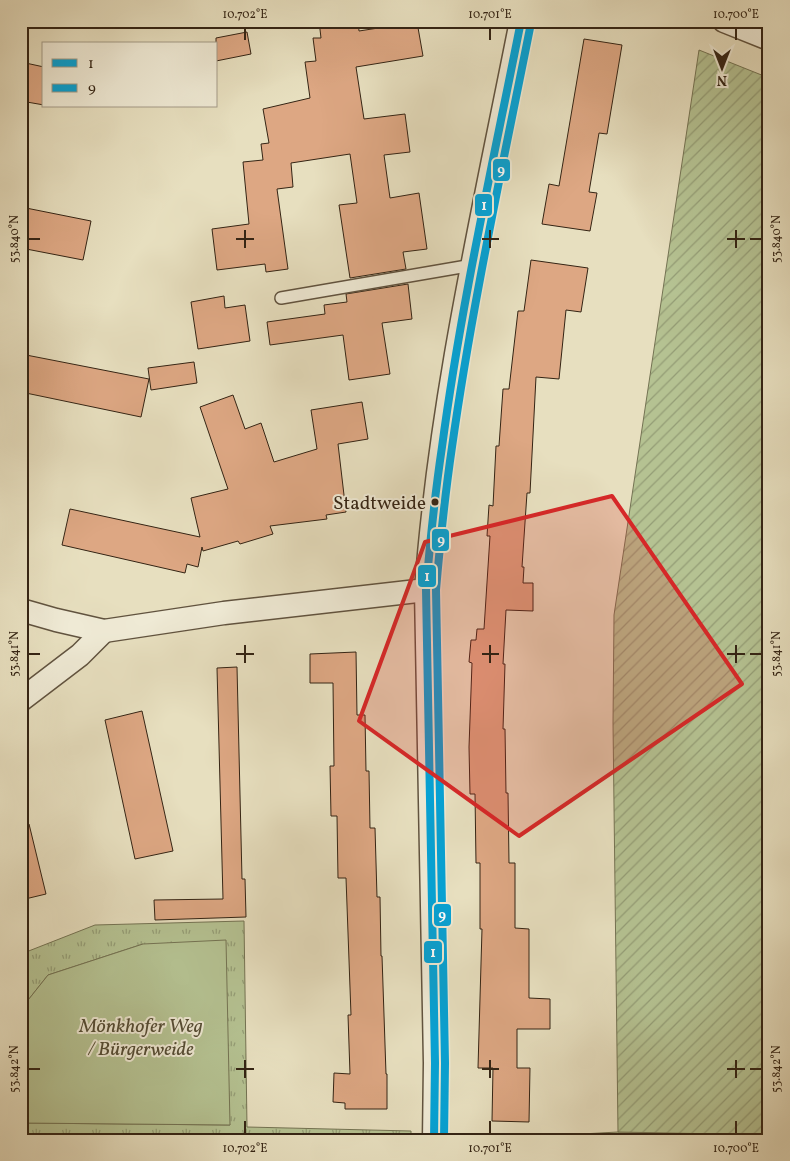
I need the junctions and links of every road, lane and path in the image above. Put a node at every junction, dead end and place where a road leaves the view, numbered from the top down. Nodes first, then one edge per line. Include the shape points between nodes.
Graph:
1 (521, 21) edge
2 (724, 21) edge
3 (769, 39) edge
4 (473, 265) junction
5 (281, 298) dead end
6 (426, 590) junction
7 (21, 610) edge
8 (104, 631) junction
9 (21, 700) edge
10 (434, 1140) edge

1 - 4 street
2 - 3 street
4 - 5 lane
4 - 6 street via 435,488
6 - 8 street
6 - 10 street
7 - 8 street
8 - 9 street via 80,655

